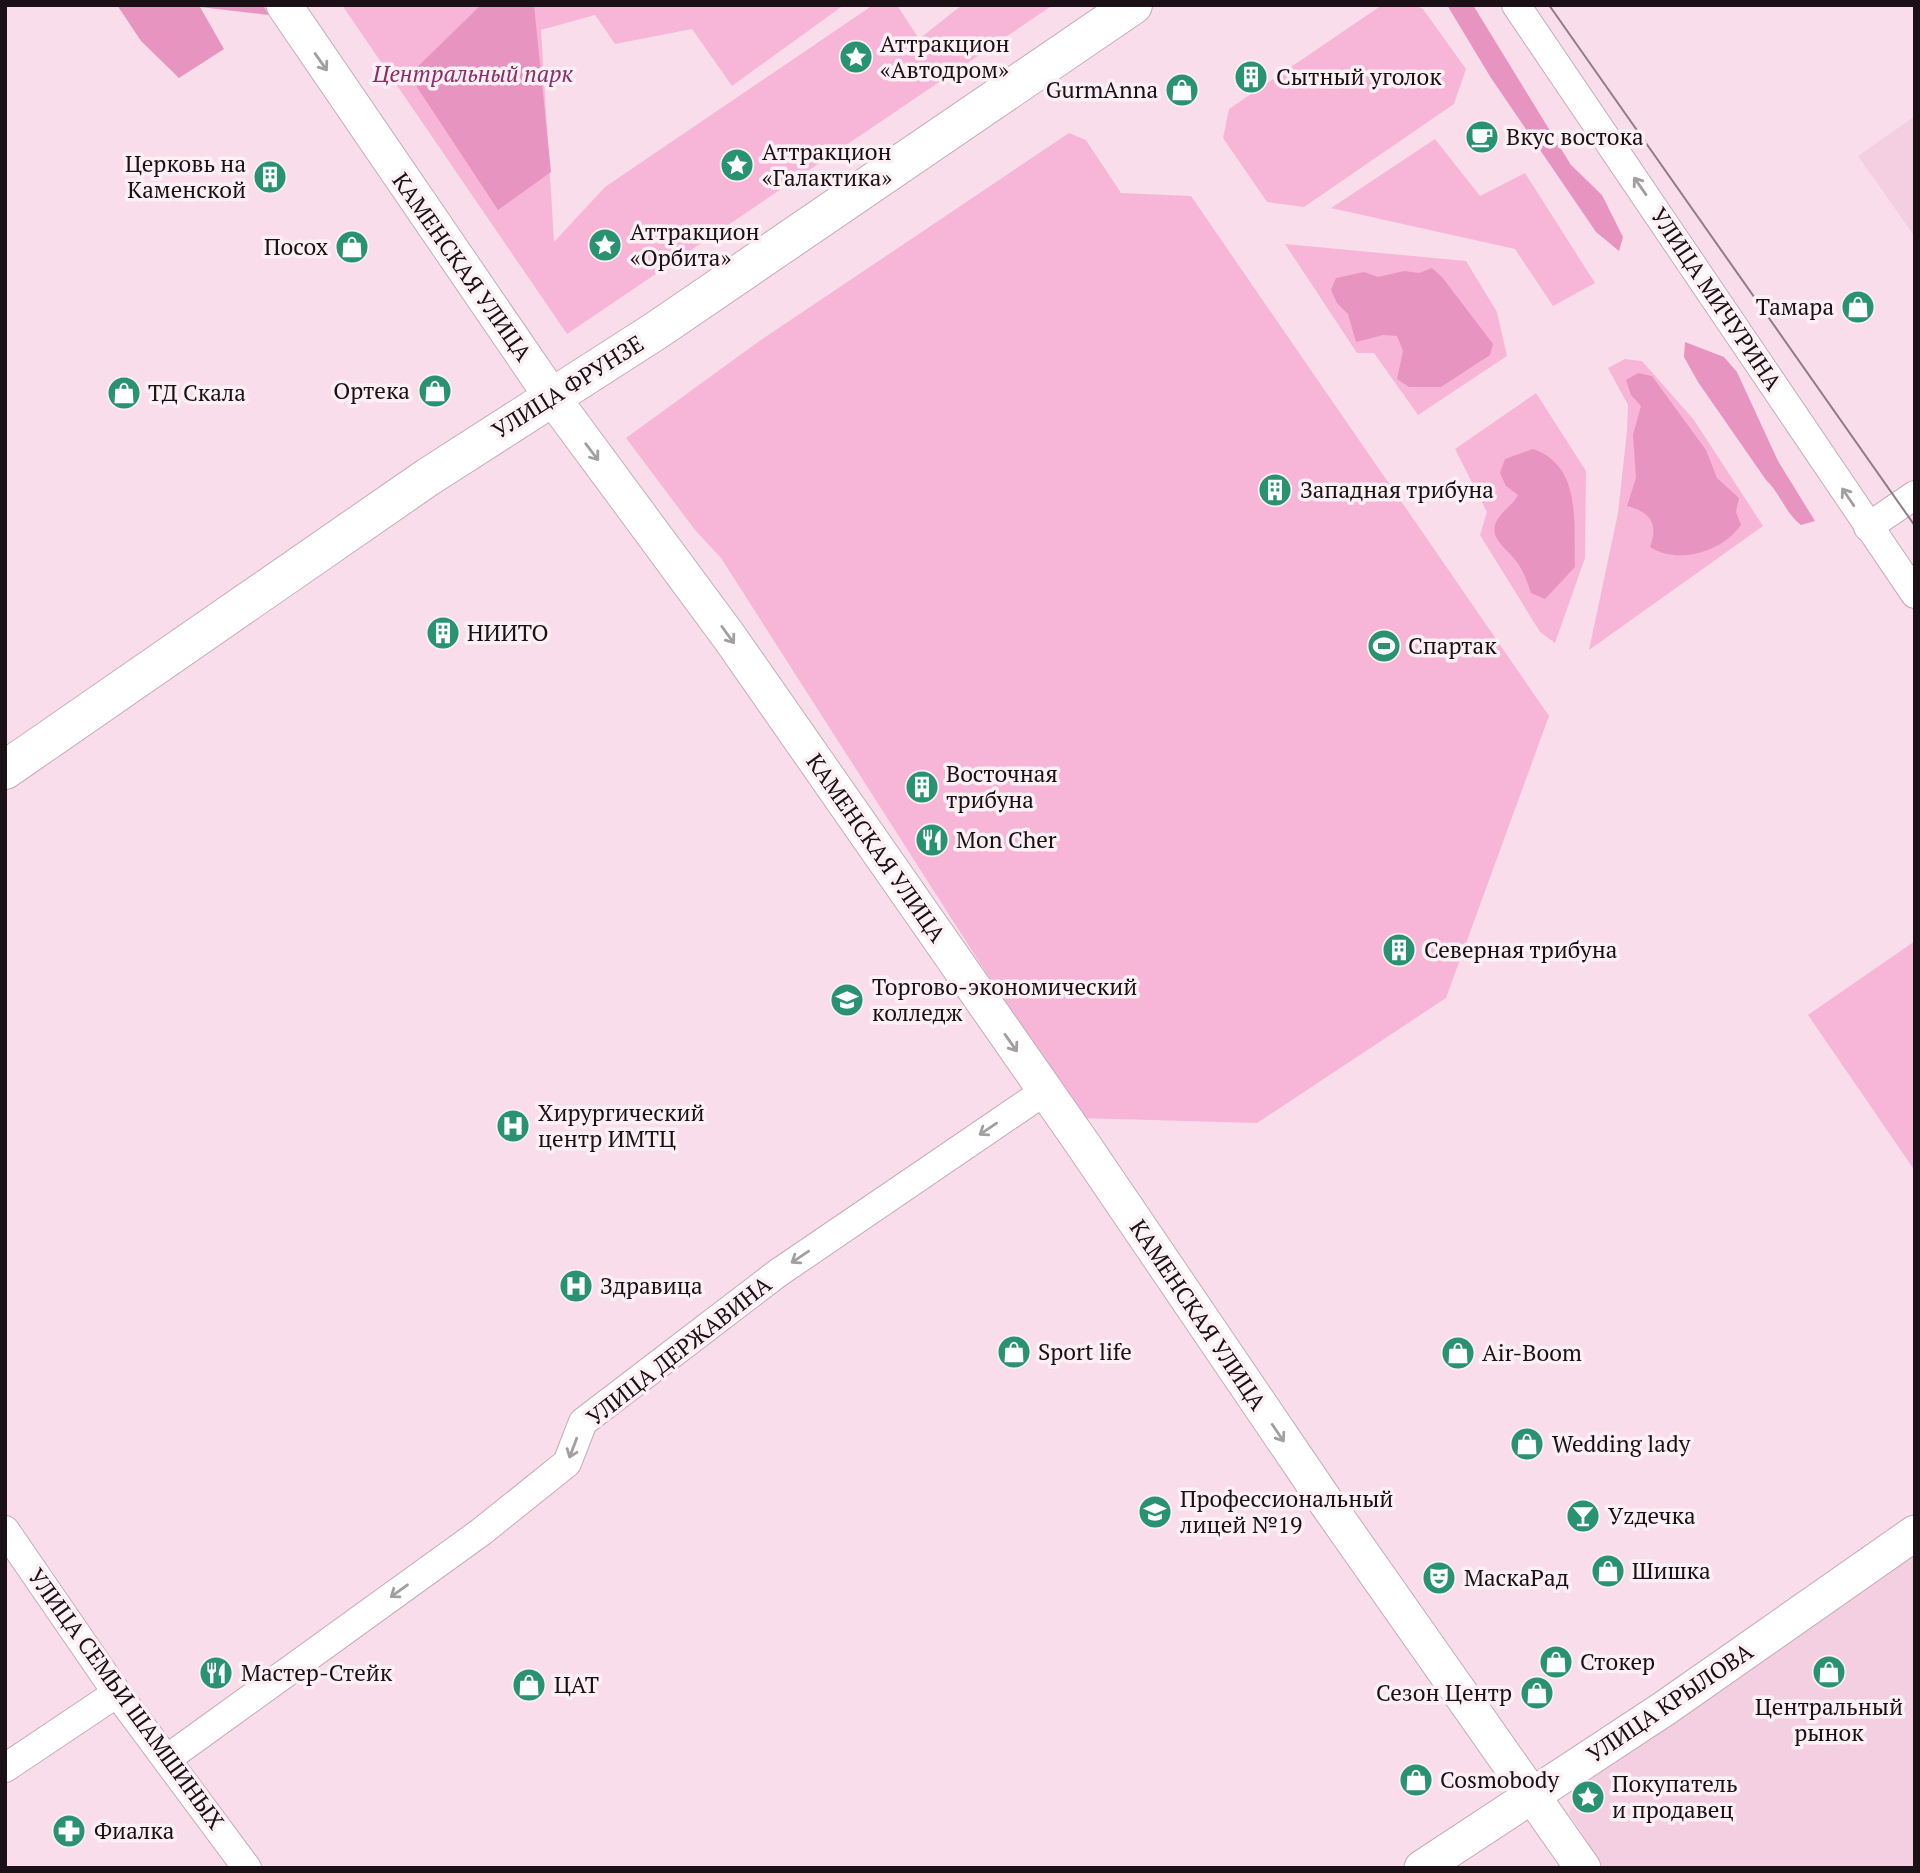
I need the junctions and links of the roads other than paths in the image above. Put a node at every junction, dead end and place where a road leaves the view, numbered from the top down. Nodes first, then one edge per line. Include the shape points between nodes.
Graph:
1 (284, 5) edge
2 (1133, 5) edge
3 (1516, 5) edge
4 (552, 397) junction
5 (1915, 495) edge
6 (1868, 527) junction
7 (1915, 593) edge
8 (5, 771) edge
9 (1045, 1091) junction
10 (5, 1530) edge
11 (1915, 1533) edge
12 (117, 1693) junction
13 (168, 1758) junction
14 (5, 1768) edge
15 (1531, 1795) junction
16 (247, 1868) edge
17 (1422, 1868) edge
18 (1583, 1868) edge

1 -> 4 street, КАМЕНСКАЯ УЛИЦА
2 - 4 main road, УЛИЦА ФРУНЗЕ
6 -> 3 street, УЛИЦА МИЧУРИНА
4 - 8 main road, УЛИЦА ФРУНЗЕ via 256,594
4 -> 9 street, КАМЕНСКАЯ УЛИЦА via 730,638
5 - 6 street
6 - 7 street, УЛИЦА МИЧУРИНА
9 -> 13 street, УЛИЦА ДЕРЖАВИНА via 767,1281 583,1422 567,1462 481,1532
9 -> 15 street, КАМЕНСКАЯ УЛИЦА
10 - 12 street, УЛИЦА СЕМЬИ ШАМШИНЫХ
11 - 15 street, УЛИЦА КРЫЛОВА via 1707,1680
12 - 13 street, УЛИЦА СЕМЬИ ШАМШИНЫХ
12 - 14 street
13 - 16 street, УЛИЦА СЕМЬИ ШАМШИНЫХ
15 - 17 street, УЛИЦА КРЫЛОВА
15 - 18 street, КАМЕНСКАЯ УЛИЦА

